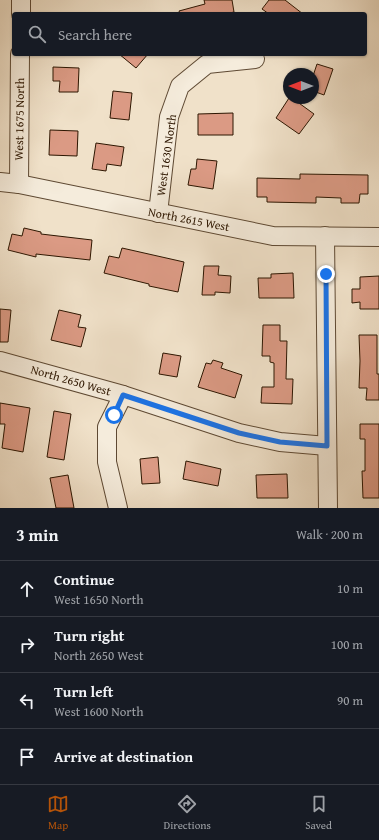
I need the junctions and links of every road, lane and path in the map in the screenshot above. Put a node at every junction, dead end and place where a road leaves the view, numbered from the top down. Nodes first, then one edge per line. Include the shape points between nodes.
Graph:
1 (21, 0) edge
2 (21, 12) edge
3 (20, 56) edge
4 (255, 59) dead end
5 (0, 182) edge
6 (19, 184) junction
7 (158, 213) junction
8 (325, 236) junction
9 (379, 237) edge
10 (0, 361) edge
11 (123, 395) junction
12 (327, 446) junction
13 (118, 508) edge
14 (328, 508) edge

1 - 2 street
3 - 6 street, West 1675 North
4 - 7 street, West 1630 North via 208,64 180,86 169,116
5 - 6 street, North 2615 West
6 - 7 street, North 2615 West
7 - 8 street, North 2615 West via 273,236
8 - 9 street, North 2615 West
8 - 12 street
10 - 11 street, North 2650 West
11 - 12 street, North 2650 West via 239,433 280,442
11 - 13 street via 107,427 107,462
12 - 14 street

